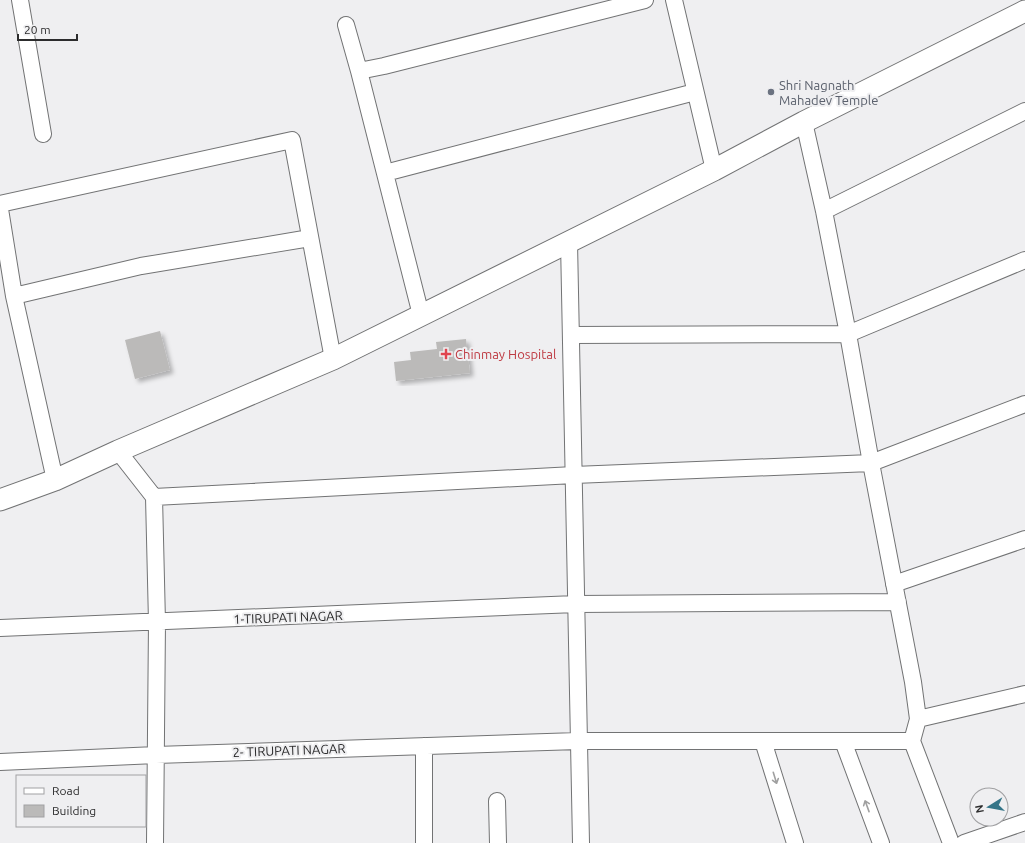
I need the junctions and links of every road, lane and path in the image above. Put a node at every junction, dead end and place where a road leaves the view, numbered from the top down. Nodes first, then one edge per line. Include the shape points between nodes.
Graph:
1 (20, 0) edge
2 (645, 0) edge
3 (674, 0) edge
4 (1025, 11) edge
5 (346, 26) dead end
6 (359, 71) junction
7 (695, 92) junction
8 (1025, 111) edge
9 (804, 122) junction
10 (43, 134) dead end
11 (714, 170) junction
12 (385, 173) junction
13 (0, 204) edge
14 (0, 209) edge
15 (824, 211) junction
16 (310, 238) junction
17 (569, 242) junction
18 (1025, 260) edge
19 (14, 296) junction
20 (421, 315) junction
21 (848, 334) junction
22 (571, 335) junction
23 (332, 359) junction
24 (1025, 404) edge
25 (118, 451) junction
26 (871, 463) junction
27 (574, 475) junction
28 (55, 480) junction
29 (154, 497) junction
30 (0, 500) edge
31 (1025, 539) edge
32 (894, 584) junction
33 (898, 602) junction
34 (576, 604) junction
35 (156, 622) junction
36 (0, 628) edge
37 (1025, 694) edge
38 (918, 719) junction
39 (578, 741) junction
40 (763, 741) junction
41 (843, 741) junction
42 (912, 741) junction
43 (424, 746) junction
44 (156, 755) junction
45 (0, 762) edge
46 (497, 801) dead end
47 (1025, 822) edge
48 (875, 842) edge
49 (155, 843) edge
50 (424, 843) edge
51 (498, 843) edge
52 (580, 843) edge
53 (795, 843) edge
54 (952, 843) edge
55 (964, 843) edge

1 - 10 street
2 - 6 street
3 - 7 street
4 - 9 street
5 - 6 street
6 - 12 street
7 - 11 street
7 - 12 street
8 - 15 street
9 - 11 street
9 - 15 street
11 - 17 street
12 - 20 street
13 - 16 street via 292,140
14 - 19 street
15 - 21 street
16 - 19 street via 141,266
16 - 23 street
17 - 20 street
17 - 22 street
18 - 21 street
19 - 28 street
20 - 23 street
21 - 22 street
21 - 26 street
22 - 27 street
23 - 25 street
24 - 26 street
25 - 28 street
25 - 29 street
26 - 27 street
26 - 32 street
27 - 29 street
27 - 34 street
28 - 30 street
29 - 35 street
31 - 32 street
32 - 33 street
33 - 34 street, 1-TIRUPATI NAGAR
33 - 38 street
34 - 35 street, 1-TIRUPATI NAGAR
34 - 39 street
35 - 36 street, 1-TIRUPATI NAGAR
35 - 44 street
37 - 38 street
38 - 42 street
39 - 40 street, 2- TIRUPATI NAGAR
39 - 43 street, 2- TIRUPATI NAGAR
39 - 52 street
40 - 41 street, 2- TIRUPATI NAGAR
40 -> 53 street
41 - 42 street, 2- TIRUPATI NAGAR
48 -> 41 street
42 - 54 street
43 - 44 street, 2- TIRUPATI NAGAR
43 - 50 street
44 - 45 street, 2- TIRUPATI NAGAR
44 - 49 street
46 - 51 street
47 - 55 street

